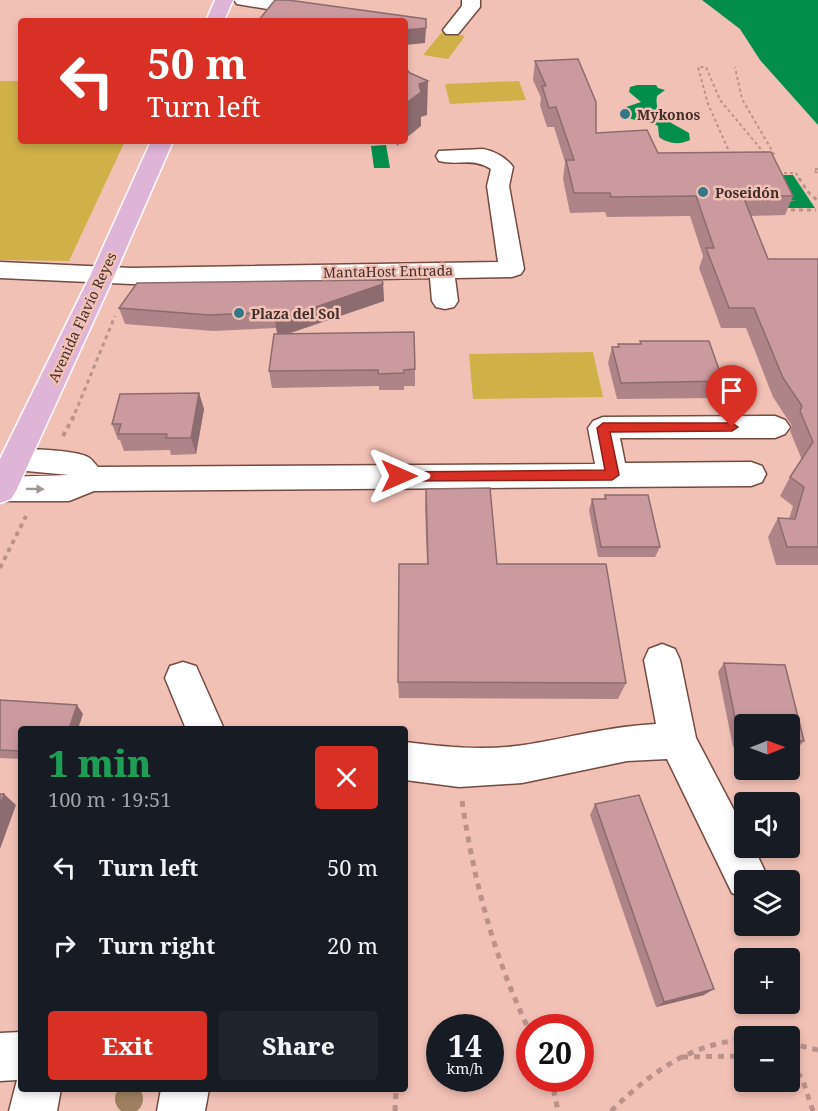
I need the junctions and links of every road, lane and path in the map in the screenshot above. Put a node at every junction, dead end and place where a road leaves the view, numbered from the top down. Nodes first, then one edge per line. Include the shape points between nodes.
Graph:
1 (224, 0) edge
2 (243, 0) edge
3 (471, 0) edge
4 (332, 15) edge
5 (215, 18) edge
6 (452, 30) dead end
7 (735, 67) dead end
8 (161, 144) edge
9 (728, 149) dead end
10 (447, 156) dead end
11 (818, 169) edge
12 (773, 173) edge
13 (818, 175) edge
14 (818, 201) edge
15 (780, 210) edge
16 (816, 210) dead end
17 (0, 270) edge
18 (442, 270) junction
19 (103, 274) junction
20 (445, 301) dead end
21 (117, 310) edge
22 (775, 427) dead end
23 (16, 459) junction
24 (751, 474) dead end
25 (612, 475) junction
26 (45, 476) junction
27 (1, 490) edge
28 (0, 568) edge
29 (662, 660) dead end
30 (183, 678) dead end
31 (204, 726) edge
32 (678, 741) junction
33 (408, 761) edge
34 (462, 798) dead end
35 (743, 870) edge
36 (520, 1014) edge
37 (734, 1040) edge
38 (800, 1046) edge
39 (818, 1050) edge
40 (18, 1056) edge
41 (734, 1056) edge
42 (0, 1057) edge
43 (678, 1057) junction
44 (800, 1076) edge
45 (36, 1092) edge
46 (184, 1092) edge
47 (396, 1092) edge
48 (554, 1092) edge
49 (33, 1111) edge
50 (181, 1111) edge
51 (394, 1111) edge
52 (558, 1111) edge
53 (611, 1111) edge
54 (813, 1111) edge

1 - 5 main road
2 - 4 street
3 - 6 street via 471,8
7 - 9 path via 742,99 774,154 765,154 720,100 706,67 698,67 708,104
8 - 19 main road, Avenida Flavio Reyes
10 - 18 street, MantaHost Entrada via 483,154 502,167 498,186 512,269
11 - 13 path via 814,169
12 - 14 path via 796,173
15 - 16 path
17 - 19 street, MantaHost Entrada
18 - 19 street, MantaHost Entrada
18 - 20 street
19 - 23 main road, Avenida Flavio Reyes
21 - 26 path
22 - 25 street via 603,428
23 - 26 street
23 - 27 main road, Avenida Flavio Reyes
24 - 25 street
25 - 26 street via 90,479 69,489
27 -> 26 street
26 - 28 path
29 - 32 street
30 - 31 street
32 - 33 street via 627,743 522,764 459,768
32 - 35 street
34 - 36 path via 470,862 491,942
37 - 43 path
38 - 39 path
40 - 42 street
41 - 43 path
43 - 53 path via 646,1078
44 - 54 path
45 - 49 street
46 - 50 street
47 - 51 path
48 - 52 path

